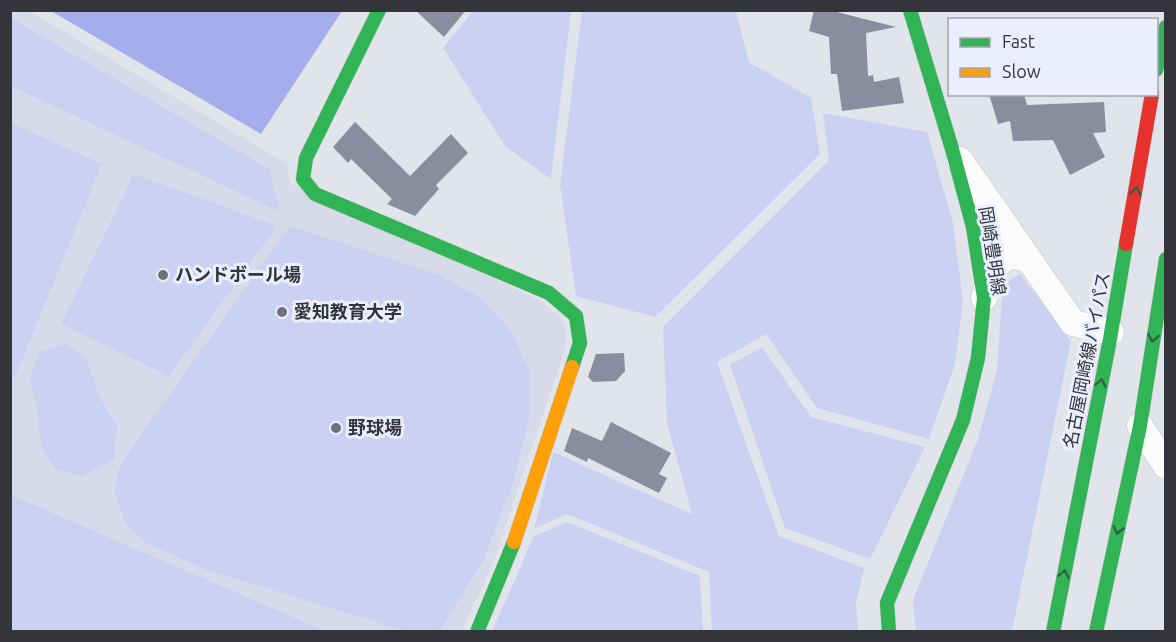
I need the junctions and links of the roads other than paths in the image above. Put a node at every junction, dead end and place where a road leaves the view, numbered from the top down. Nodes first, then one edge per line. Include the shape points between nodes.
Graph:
1 (379, 10) edge
2 (910, 10) edge
3 (1166, 27) edge
4 (1158, 61) edge
5 (1152, 96) edge
6 (952, 149) junction
7 (1028, 259) junction
8 (1166, 259) edge
9 (984, 298) junction
10 (1111, 332) junction
11 (1140, 426) junction
12 (1166, 466) edge
13 (477, 632) edge
14 (890, 632) edge
15 (1053, 632) edge
16 (1096, 632) edge

1 - 13 main road via 306,158 303,179 315,194 549,293 576,316 580,343 508,559
2 - 6 main road, 岡崎豊明線
3 - 4 main road
10 -> 5 main road, 名古屋岡崎線バイパス
6 - 7 street
6 - 9 main road, 岡崎豊明線 via 973,227
7 - 9 street via 1009,255 994,267
7 - 10 street via 1073,323
8 -> 11 main road
9 - 14 main road, 岡崎豊明線 via 978,358 963,420 887,603
15 -> 10 main road, 名古屋岡崎線バイパス
11 - 12 street
11 -> 16 main road

